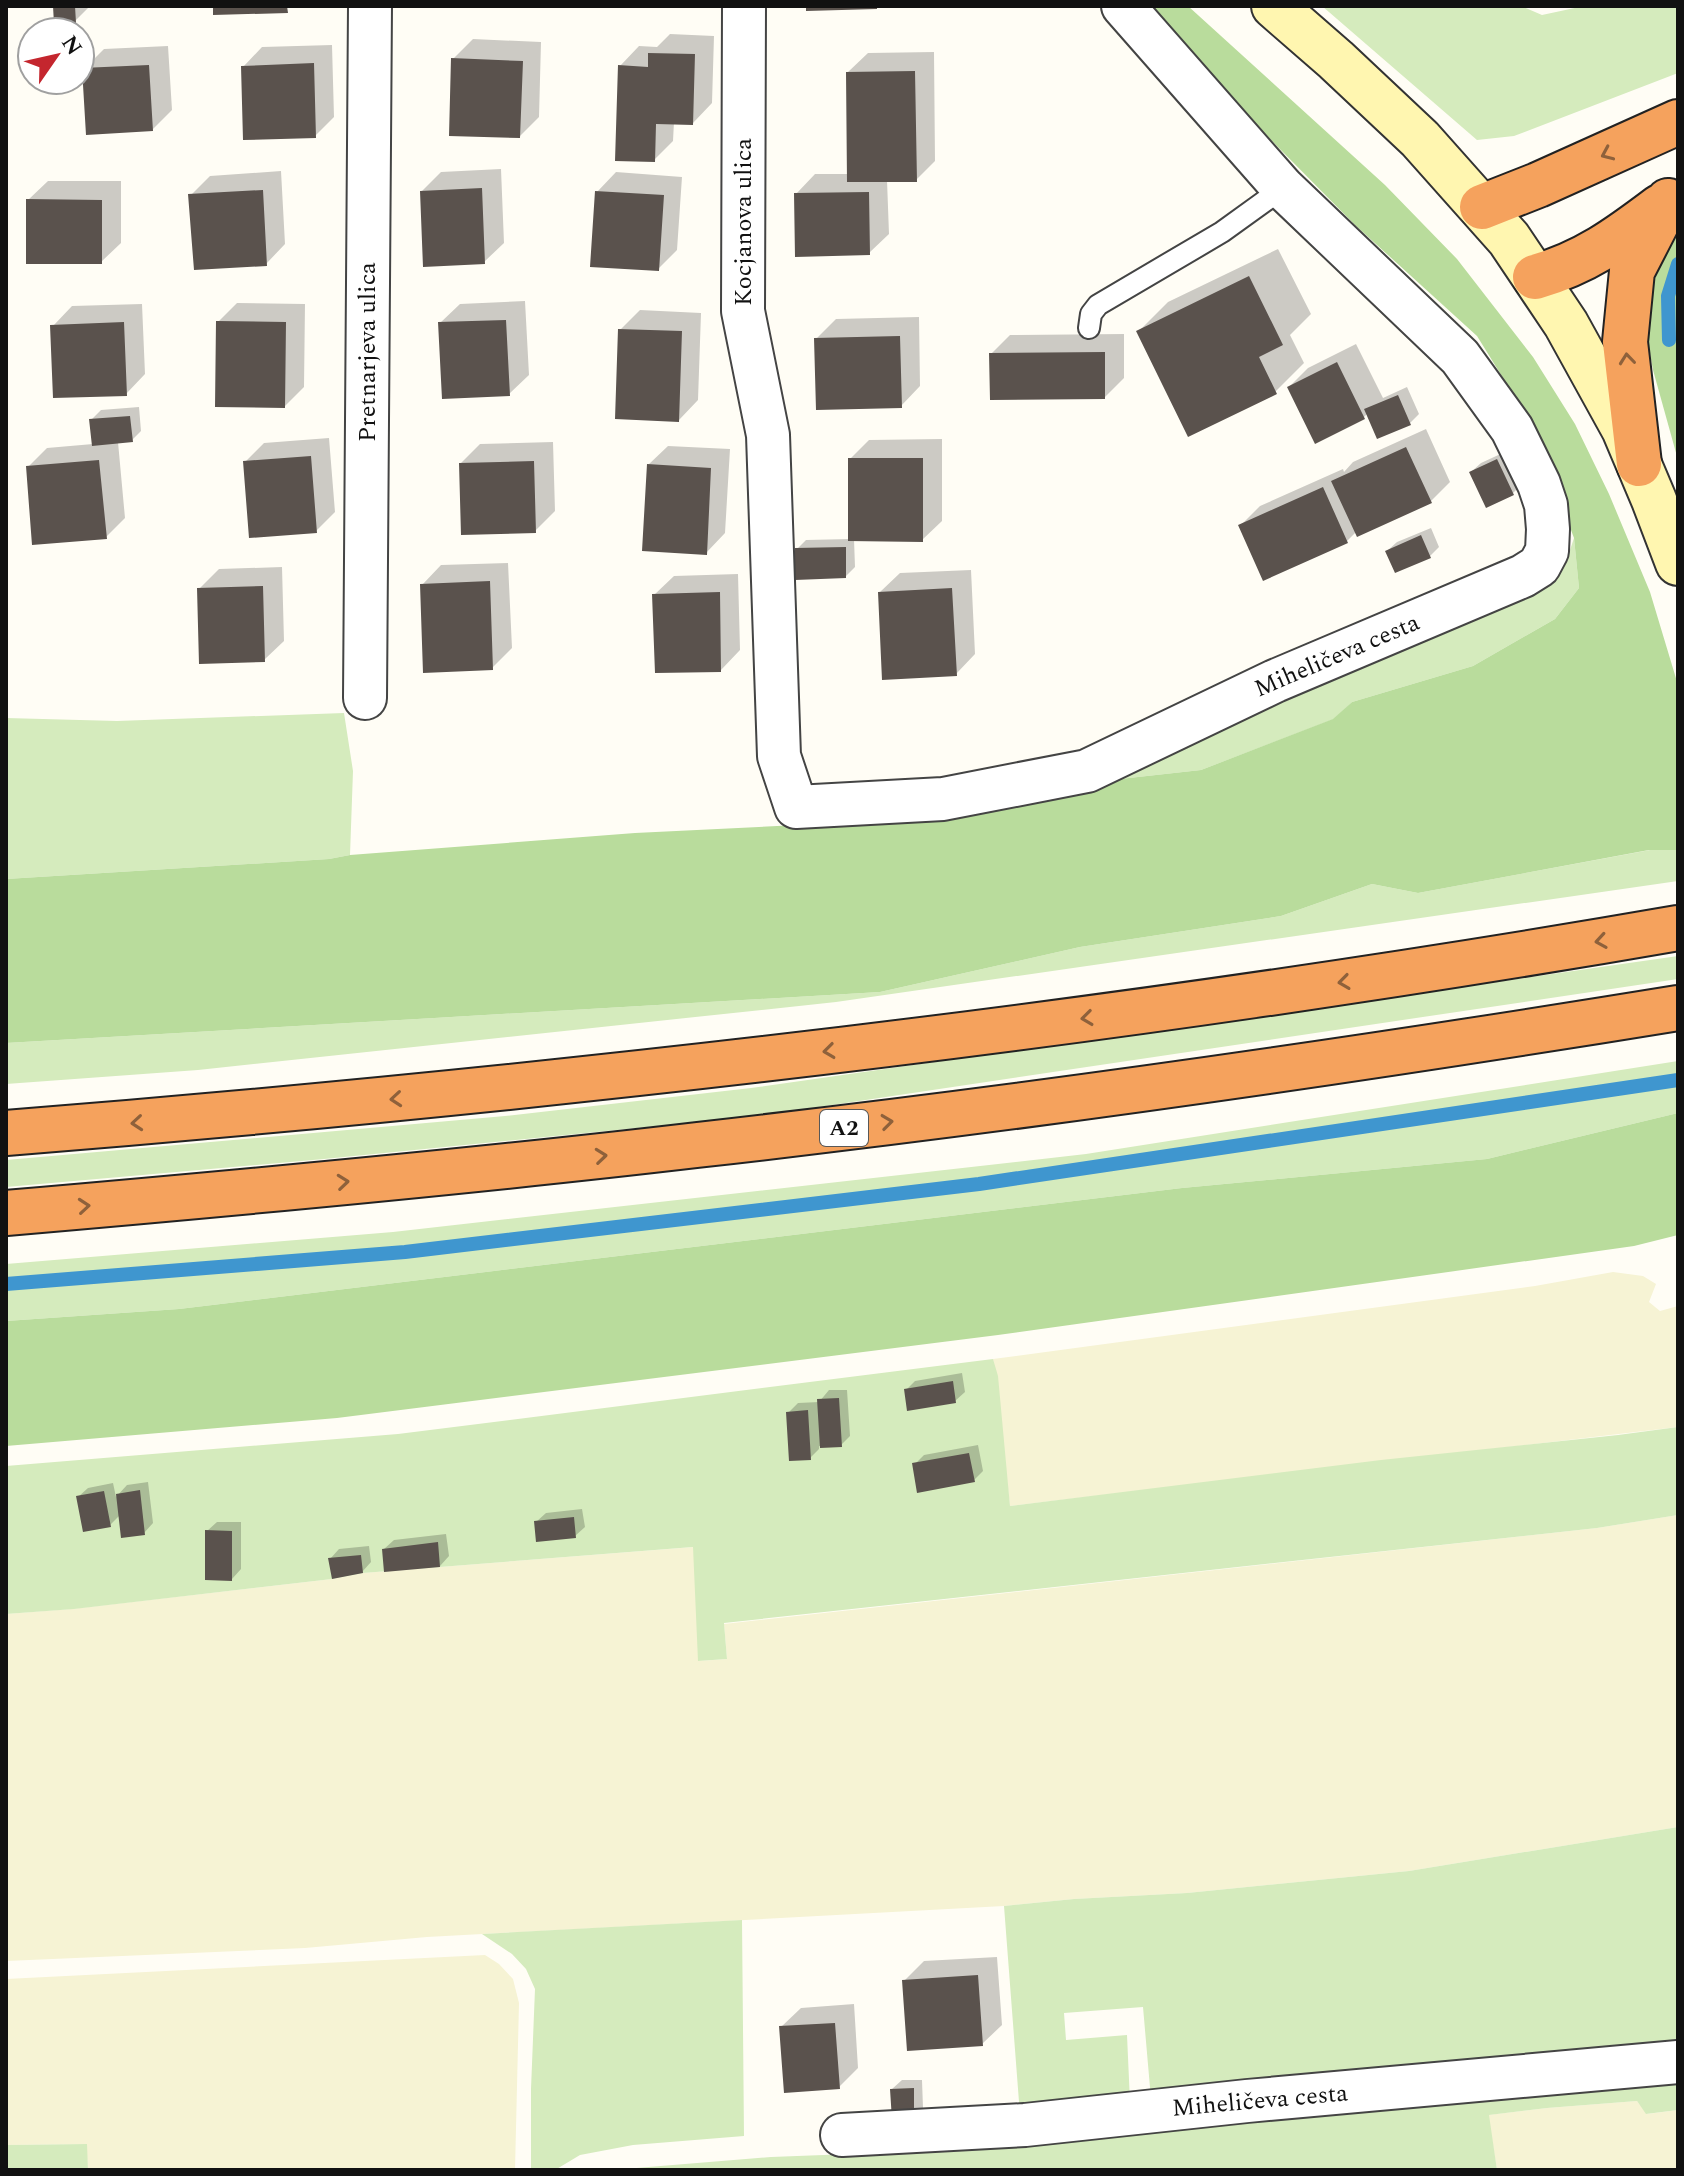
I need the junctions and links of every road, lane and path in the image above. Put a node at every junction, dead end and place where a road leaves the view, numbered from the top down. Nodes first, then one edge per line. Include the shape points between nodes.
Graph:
1 (370, 6) edge
2 (744, 6) edge
3 (1123, 6) edge
4 (1274, 6) edge
5 (1678, 122) edge
6 (1283, 188) junction
7 (1673, 197) edge
8 (1482, 207) junction
9 (1535, 277) junction
10 (1089, 328) dead end
11 (768, 435) joint
12 (1639, 464) junction
13 (1678, 563) edge
14 (365, 698) dead end
15 (1678, 928) edge
16 (1678, 1008) edge
17 (6, 1133) edge
18 (6, 1213) edge
19 (1678, 2062) edge
20 (842, 2135) dead end

1 - 14 street, Pretnarjeva ulica
2 - 11 street, Kocjanova ulica via 743,311
3 - 6 street, Miheličeva cesta
4 - 8 street via 1420,139
5 -> 8 highway
6 - 10 lane via 1222,232 1098,305
6 - 11 street, Miheličeva cesta via 1460,357 1512,429 1546,505 1547,551 1539,566 1275,681 1087,771 943,799 796,807 779,756
7 - 9 highway via 1589,256
12 -> 7 highway via 1625,342 1632,271
8 - 9 street
9 - 12 street via 1566,324
12 - 13 street
15 -> 17 highway via 1403,973 923,1040 474,1092
18 -> 16 highway, A2 via 459,1171 918,1119
19 - 20 street, Miheličeva cesta via 1025,2125

